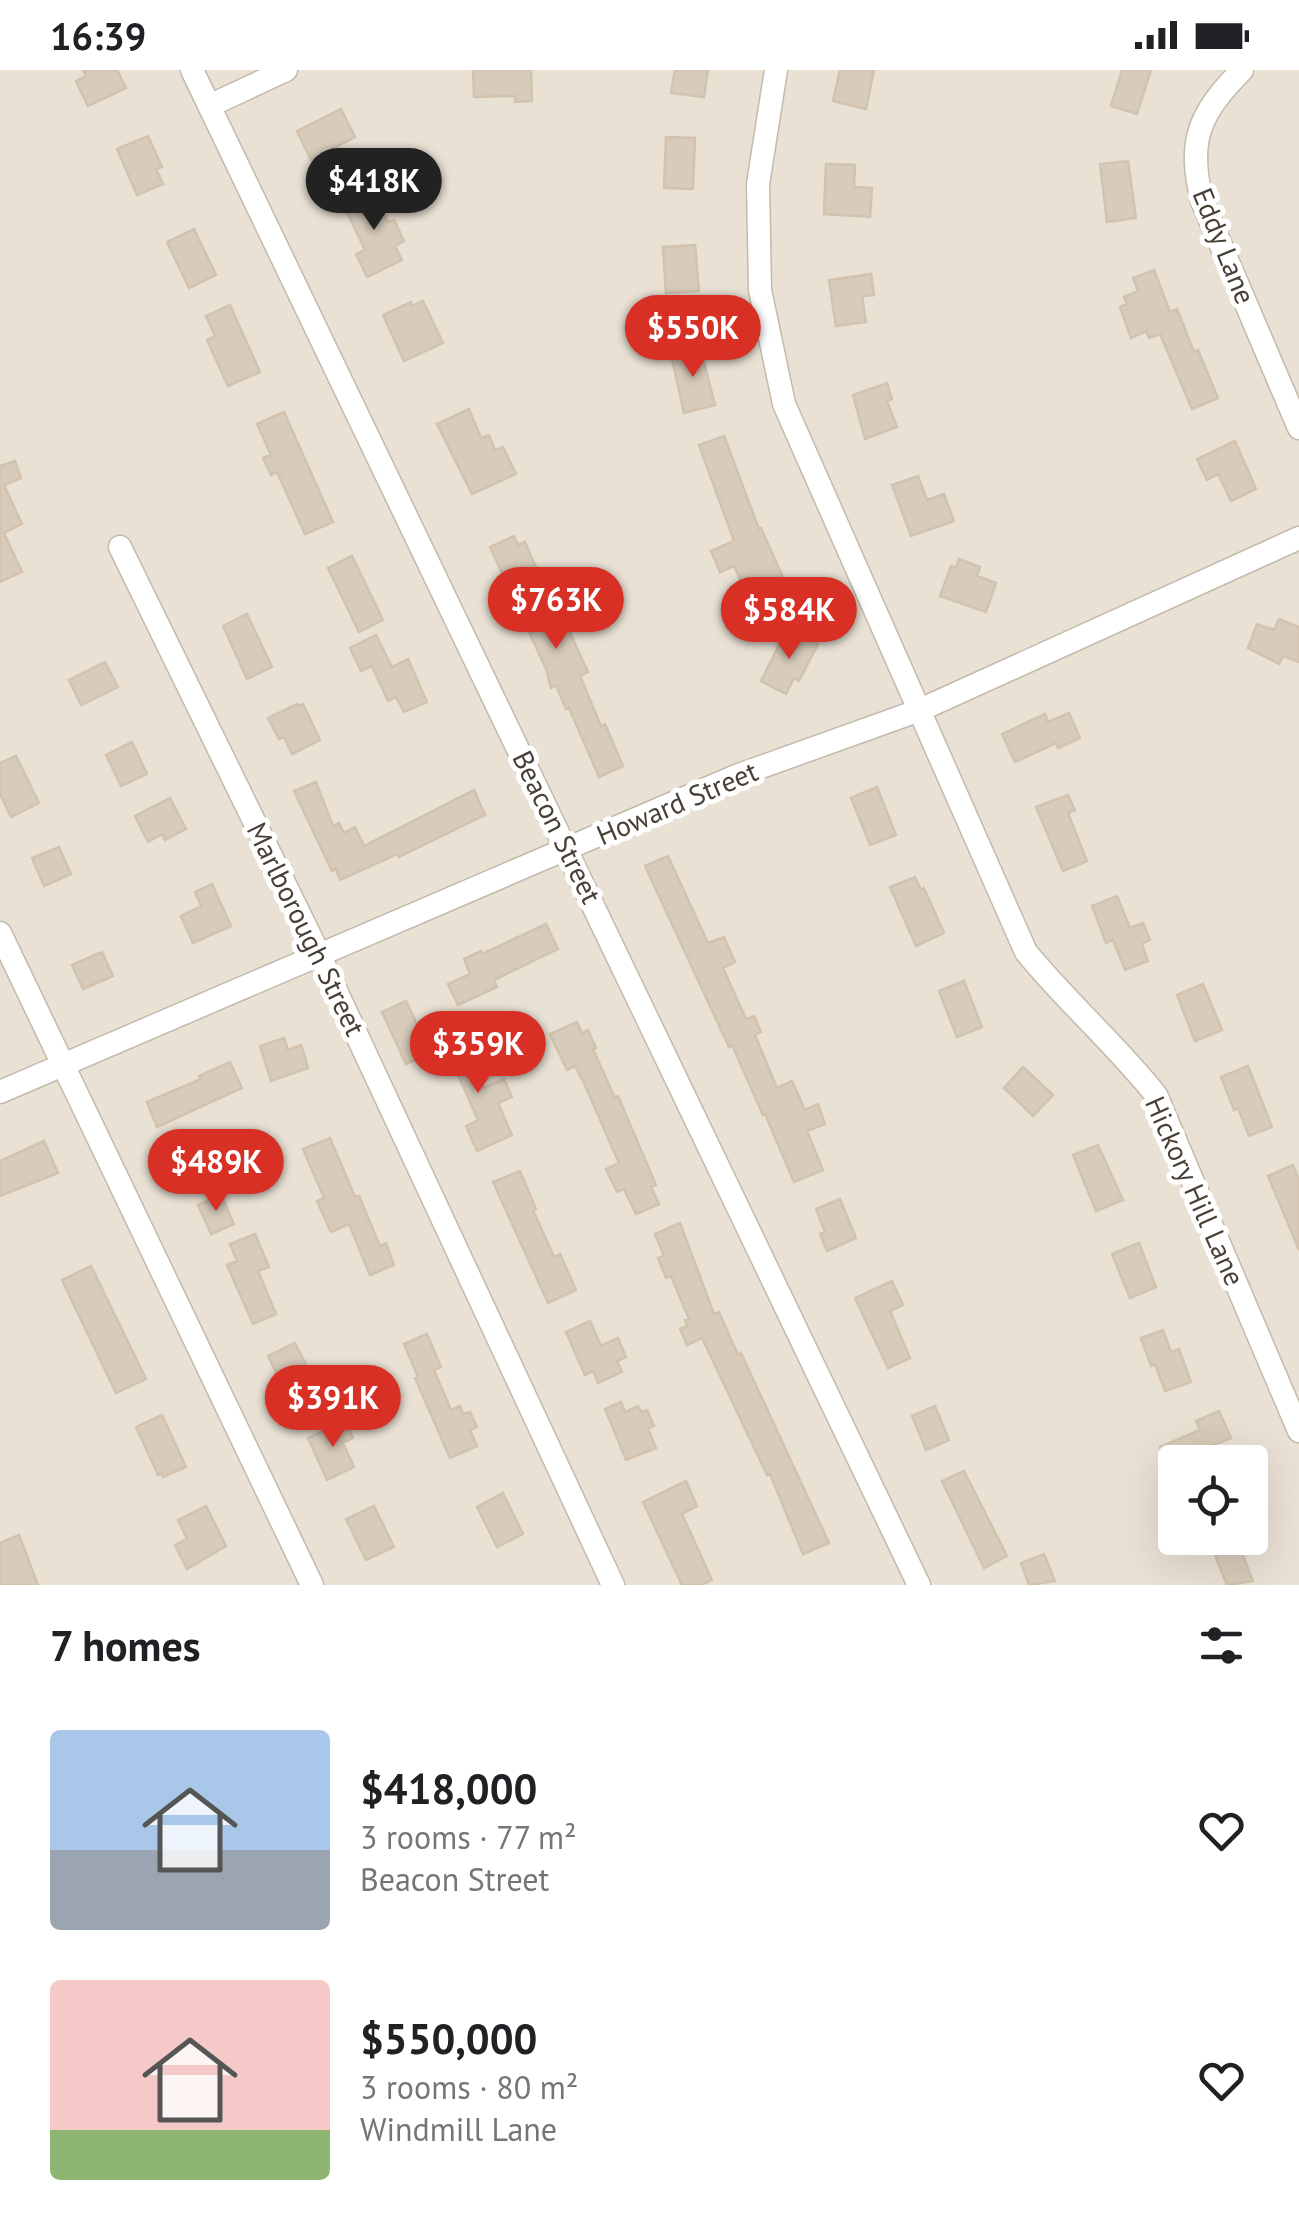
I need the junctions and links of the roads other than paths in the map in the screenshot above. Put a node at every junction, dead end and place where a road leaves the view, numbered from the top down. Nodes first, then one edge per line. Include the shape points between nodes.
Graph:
1 (192, 70) edge
2 (286, 70) edge
3 (776, 70) edge
4 (1242, 70) edge
5 (210, 106) junction
6 (1299, 428) edge
7 (1299, 538) edge
8 (120, 547) dead end
9 (920, 710) junction
10 (568, 848) junction
11 (0, 934) edge
12 (319, 954) junction
13 (63, 1064) junction
14 (0, 1092) edge
15 (1299, 1431) edge
16 (312, 1585) edge
17 (613, 1585) edge
18 (919, 1585) edge

1 - 5 street, Beacon Street
2 - 5 street
3 - 9 street, Hickory Hill Lane via 758,184 760,290 784,404
4 - 6 street, Eddy Lane via 1218,95 1198,134 1194,166 1202,200
5 - 10 street, Beacon Street
7 - 9 street, Howard Street
8 - 12 street, Marlborough Street
9 - 10 street, Howard Street via 736,776
9 - 15 street, Hickory Hill Lane via 1026,952 1156,1095
10 - 12 street, Howard Street
10 - 18 street, Beacon Street
11 - 13 street
12 - 13 street, Howard Street
12 - 17 street, Marlborough Street
13 - 14 street, Howard Street
13 - 16 street

